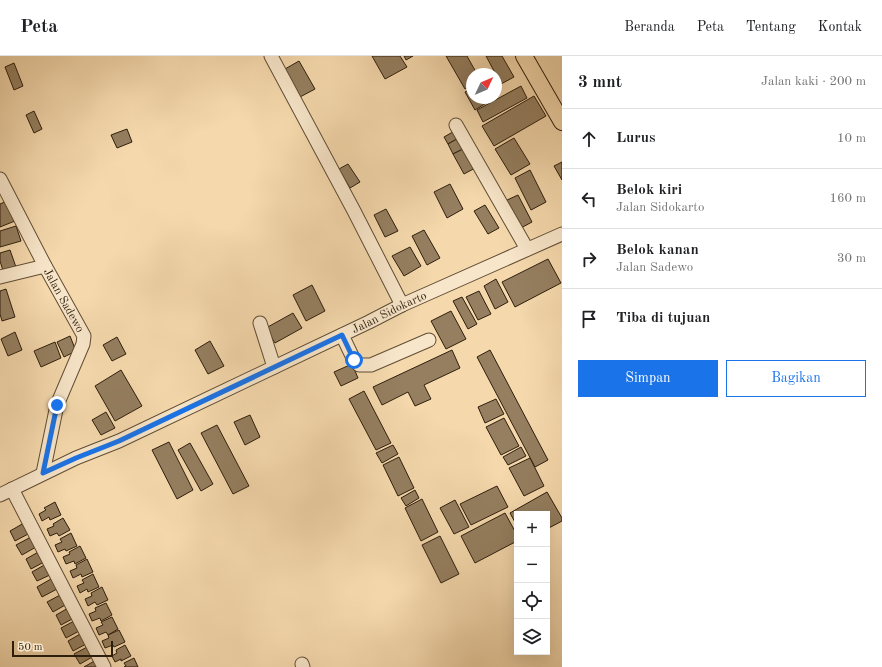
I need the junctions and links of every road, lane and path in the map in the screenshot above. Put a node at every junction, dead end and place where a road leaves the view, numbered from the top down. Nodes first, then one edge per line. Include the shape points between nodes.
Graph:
1 (271, 56) edge
2 (524, 56) edge
3 (562, 122) edge
4 (456, 125) dead end
5 (0, 179) edge
6 (562, 234) edge
7 (527, 249) junction
8 (45, 266) junction
9 (0, 277) edge
10 (402, 305) junction
11 (260, 323) dead end
12 (342, 335) junction
13 (429, 340) dead end
14 (274, 367) junction
15 (43, 473) junction
16 (12, 489) junction
17 (0, 495) edge
18 (104, 667) edge

1 - 10 street
2 - 3 main road
4 - 7 street
5 - 8 street, Jalan Sadewo
6 - 7 street, Jalan Sidokarto
7 - 10 street, Jalan Sidokarto
8 - 9 street
8 - 15 street, Jalan Sadewo via 84,336 84,344 57,405
10 - 12 street, Jalan Sidokarto
11 - 14 street
12 - 13 street via 359,365 371,365
12 - 14 street, Jalan Sidokarto
14 - 15 street, Jalan Sidokarto via 119,441
15 - 16 street, Jalan Sidokarto
16 - 17 street, Jalan Sidokarto
16 - 18 street

